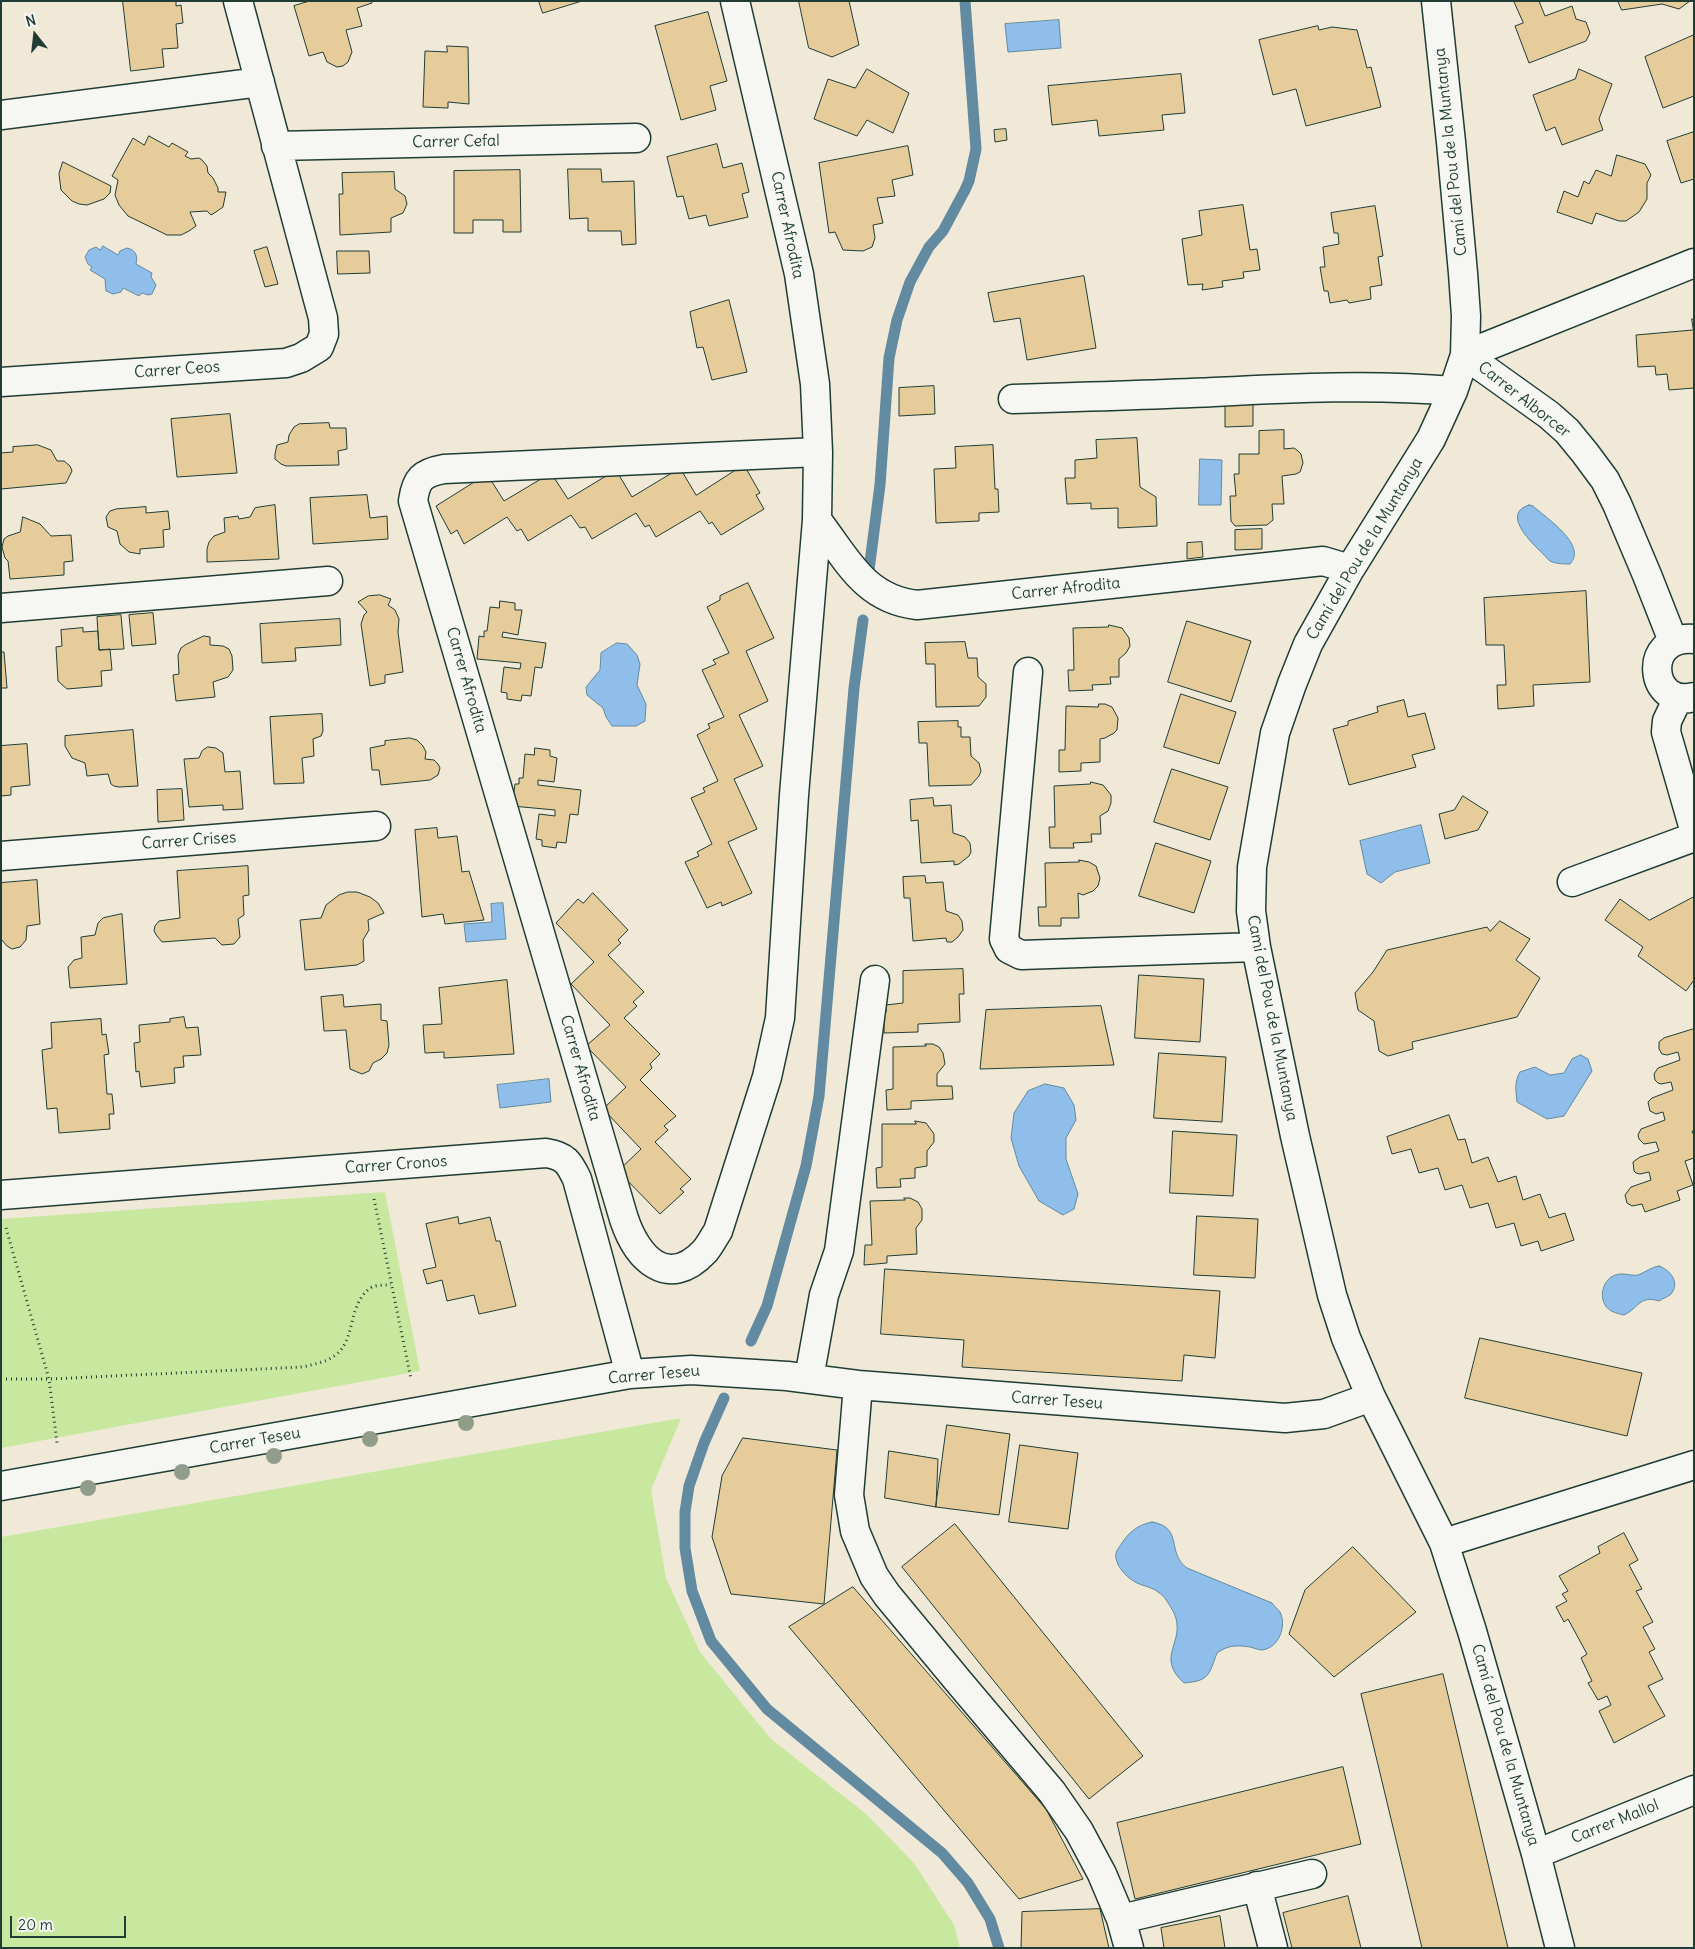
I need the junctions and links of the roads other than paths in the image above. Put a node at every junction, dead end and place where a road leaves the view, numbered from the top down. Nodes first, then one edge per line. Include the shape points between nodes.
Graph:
1 (238, 1) edge
2 (735, 1) edge
3 (1436, 1) edge
4 (260, 82) junction
5 (1, 115) edge
6 (636, 138) dead end
7 (276, 146) junction
8 (1694, 263) edge
9 (1465, 355) junction
10 (1, 382) edge
11 (1453, 391) junction
12 (1012, 398) dead end
13 (818, 452) junction
14 (817, 520) junction
15 (1350, 569) junction
16 (328, 581) dead end
17 (1, 608) edge
18 (1683, 640) edge
19 (1028, 672) dead end
20 (1686, 698) edge
21 (376, 826) dead end
22 (1694, 829) edge
23 (1694, 837) edge
24 (1, 856) edge
25 (1572, 882) dead end
26 (1256, 947) junction
27 (875, 980) dead end
28 (1, 1195) edge
29 (630, 1374) junction
30 (798, 1377) junction
31 (858, 1385) junction
32 (1371, 1397) junction
33 (1694, 1465) edge
34 (1, 1486) edge
35 (1444, 1543) junction
36 (1694, 1790) edge
37 (1536, 1854) junction
38 (1312, 1874) dead end
39 (1257, 1886) junction
40 (1121, 1919) junction
41 (1129, 1948) edge
42 (1273, 1948) edge
43 (1560, 1948) edge

1 - 4 street
2 - 13 street, Carrer Afrodita via 799,274 815,384
3 - 9 street, Camí del Pou de la Muntanya via 1466,316
4 - 5 street
4 - 7 street
6 - 7 street, Carrer Cefal
7 - 10 street, Carrer Ceos via 323,318 324,334 319,347 302,358 286,362
8 - 9 street, Carrer Alborcer
9 - 11 street, Camí del Pou de la Muntanya
9 - 18 street, Carrer Alborcer via 1549,415 1596,466 1606,480 1647,575
11 - 12 street via 1410,387 1280,389
11 - 15 street, Camí del Pou de la Muntanya via 1431,439
13 - 14 street, Carrer Afrodita
13 - 14 street, Carrer Afrodita via 444,469 422,476 414,490 413,502 630,1236 653,1264 666,1269 682,1268 693,1262 706,1250 718,1231 767,1077 780,1018
14 - 15 street, Carrer Afrodita via 866,585 899,603 917,605 1322,561
15 - 26 street, Camí del Pou de la Muntanya via 1308,644 1275,733 1252,867 1251,911
16 - 17 street
18 - 20 street via 1665,647 1656,663 1656,673 1664,689
19 - 26 street via 1004,939 1009,950 1021,955
20 - 22 street via 1667,721 1666,732
21 - 24 street, Carrer Crises
23 - 25 street
26 - 32 street, Camí del Pou de la Muntanya via 1332,1295
27 - 30 street via 839,1251
28 - 29 street, Carrer Cronos via 546,1153 563,1157 577,1179
29 - 30 street, Carrer Teseu via 691,1370
29 - 34 street, Carrer Teseu
30 - 31 street, Carrer Teseu
31 - 32 street, Carrer Teseu via 1286,1418 1324,1414
31 - 40 street via 849,1496 855,1531 874,1576 1052,1792 1079,1831
32 - 35 street, Camí del Pou de la Muntanya
33 - 35 street
35 - 37 street, Camí del Pou de la Muntanya
36 - 37 street, Carrer Mallol
37 - 43 street, Camí del Pou de la Muntanya
38 - 39 street
39 - 40 street
39 - 42 street
40 - 41 street

